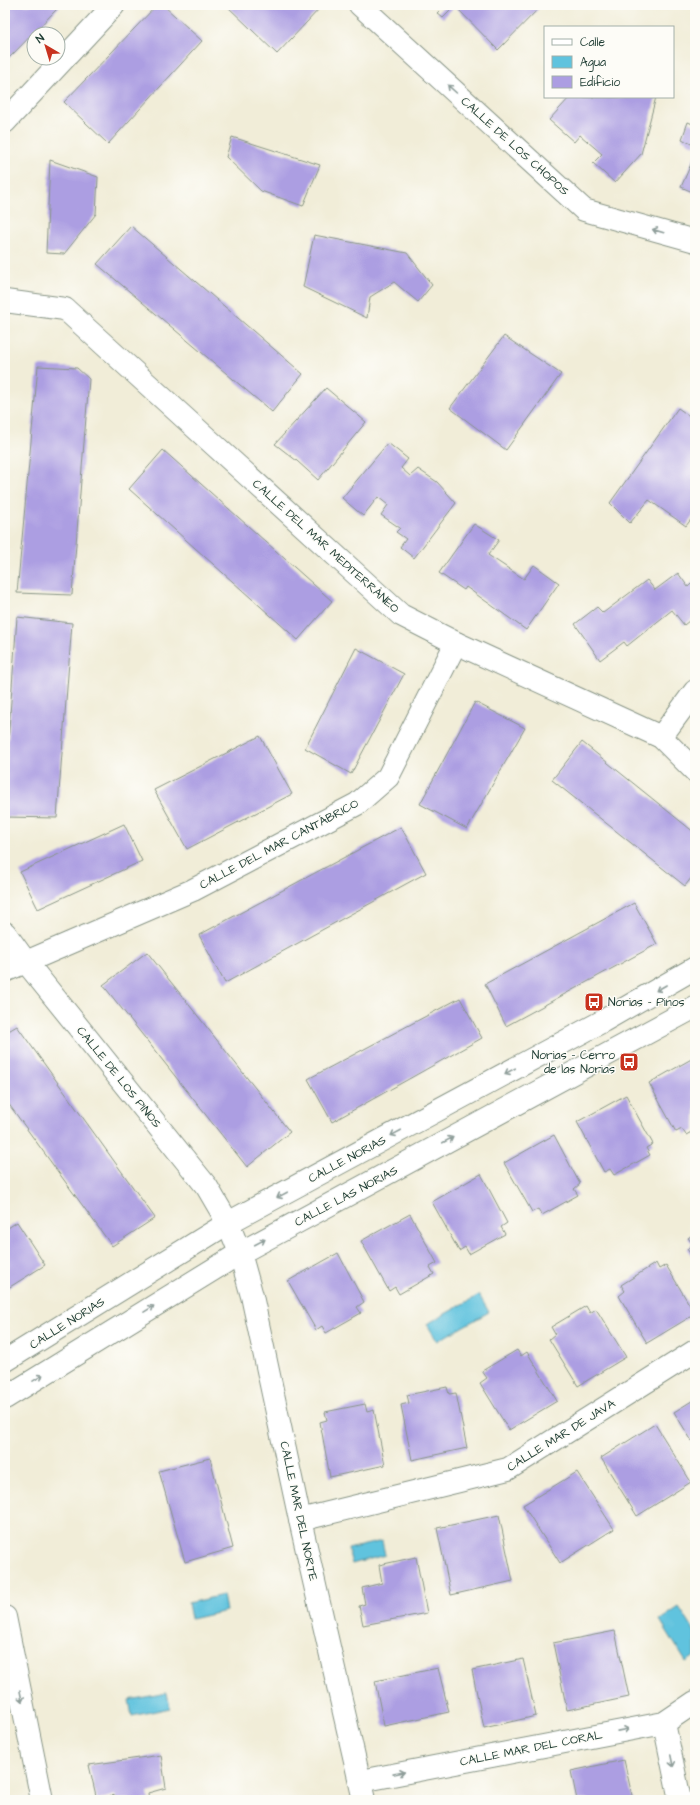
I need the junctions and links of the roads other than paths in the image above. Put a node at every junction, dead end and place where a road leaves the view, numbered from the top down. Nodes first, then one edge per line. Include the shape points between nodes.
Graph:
1 (114, 5) edge
2 (360, 5) edge
3 (5, 122) edge
4 (695, 242) edge
5 (5, 301) edge
6 (456, 643) junction
7 (695, 690) edge
8 (661, 737) junction
9 (695, 771) edge
10 (5, 934) edge
11 (26, 962) junction
12 (695, 968) edge
13 (5, 971) edge
14 (695, 1007) edge
15 (228, 1223) junction
16 (240, 1253) junction
17 (695, 1351) edge
18 (5, 1361) edge
19 (5, 1398) edge
20 (300, 1520) junction
21 (5, 1617) edge
22 (695, 1702) edge
23 (664, 1723) junction
24 (363, 1790) edge
25 (42, 1800) edge
26 (680, 1800) edge

1 - 3 street
4 -> 2 street, CALLE DE LOS CHOPOS via 584,210
5 - 6 street, CALLE DEL MAR MEDITERRÁNEO via 66,310 401,615
6 - 8 street, CALLE DEL MAR MEDITERRÁNEO
6 - 11 street, CALLE DEL MAR CANTÁBRICO via 388,777 356,804 193,890
7 - 8 street
8 - 9 street, CALLE DEL MAR MEDITERRÁNEO
10 - 11 street, CALLE DE LOS PINOS
11 - 13 street, CALLE DEL MAR CANTÁBRICO
11 - 15 street, CALLE DE LOS PINOS via 207,1187
12 -> 15 street, CALLE NORIAS
16 -> 14 street, CALLE LAS NORIAS
15 - 16 street, CALLE MAR DEL NORTE
15 - 18 street, CALLE NORIAS
19 -> 16 street, CALLE LAS NORIAS
16 - 20 street, CALLE MAR DEL NORTE via 252,1296
17 - 20 street, CALLE MAR DE JAVA via 508,1469
20 - 24 street, CALLE MAR DEL NORTE
21 -> 25 street
22 - 23 street, CALLE MAR DEL CORAL
24 -> 23 street, CALLE MAR DEL CORAL
23 -> 26 street

